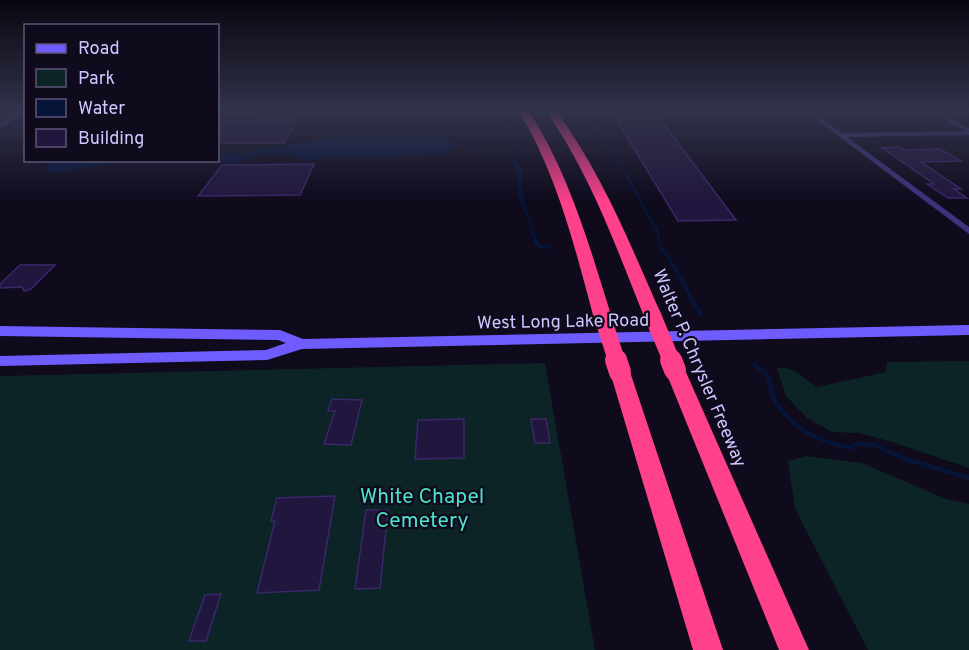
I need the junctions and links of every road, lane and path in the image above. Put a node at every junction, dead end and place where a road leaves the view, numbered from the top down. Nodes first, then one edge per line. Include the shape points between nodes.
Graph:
1 (543, 141) edge
2 (573, 141) edge
3 (848, 141) edge
4 (969, 231) edge
5 (969, 330) edge
6 (0, 331) edge
7 (114, 333) junction
8 (301, 344) junction
9 (82, 359) junction
10 (0, 361) edge
11 (708, 650) edge
12 (794, 650) edge

1 - 11 highway, bridge via 556,166
2 - 12 highway, Walter P. Chrysler Freeway, bridge via 590,170
3 - 4 street
5 - 8 main road, West Long Lake Road
6 - 7 main road, West Long Lake Road
7 - 8 main road, West Long Lake Road via 280,335
7 - 9 main road via 102,350
8 - 9 main road, West Long Lake Road via 267,355
9 - 10 main road, West Long Lake Road

